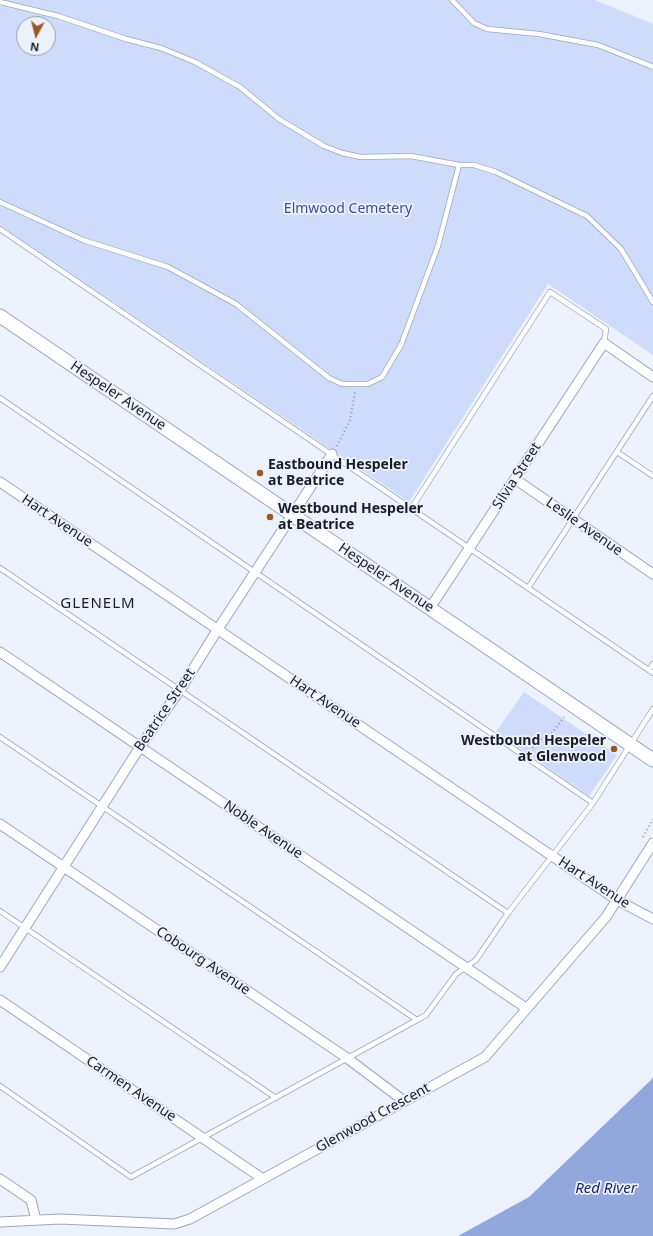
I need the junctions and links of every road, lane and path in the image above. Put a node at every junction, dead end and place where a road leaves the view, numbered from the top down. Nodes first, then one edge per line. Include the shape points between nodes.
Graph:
1 (452, 0) edge
2 (0, 2) edge
3 (653, 67) edge
4 (459, 165) junction
5 (0, 202) edge
6 (0, 229) edge
7 (653, 302) edge
8 (0, 316) edge
9 (604, 343) junction
10 (653, 377) edge
11 (356, 385) junction
12 (653, 396) edge
13 (0, 398) edge
14 (617, 452) junction
15 (332, 454) junction
16 (653, 476) edge
17 (515, 479) junction
18 (0, 482) edge
19 (411, 509) junction
20 (292, 515) junction
21 (573, 519) junction
22 (470, 548) junction
23 (0, 568) edge
24 (255, 572) junction
25 (653, 574) edge
26 (528, 588) junction
27 (430, 608) junction
28 (218, 629) junction
29 (0, 652) edge
30 (653, 664) edge
31 (651, 672) edge
32 (180, 690) junction
33 (653, 709) edge
34 (564, 717) dead end
35 (0, 737) edge
36 (631, 745) junction
37 (140, 747) junction
38 (525, 757) junction
39 (653, 760) edge
40 (593, 803) junction
41 (103, 806) junction
42 (653, 819) edge
43 (0, 824) edge
44 (643, 837) dead end
45 (653, 843) edge
46 (551, 856) junction
47 (63, 867) junction
48 (617, 900) junction
49 (0, 911) edge
50 (508, 913) junction
51 (653, 919) edge
52 (26, 929) junction
53 (0, 967) edge
54 (466, 967) junction
55 (0, 1000) edge
56 (526, 1008) junction
57 (417, 1020) junction
58 (348, 1058) junction
59 (0, 1086) edge
60 (276, 1098) junction
61 (404, 1101) junction
62 (203, 1138) junction
63 (0, 1179) edge
64 (263, 1179) junction
65 (36, 1220) junction
66 (0, 1222) edge

1 - 3 lane via 474,23 487,29 539,34 598,45
2 - 4 lane via 58,16 161,48 195,62 240,87 279,119 324,146 342,153 361,156 411,156
4 - 7 lane via 474,165 496,172 587,216 621,249
4 - 11 lane via 438,246 401,345 382,377 368,384
5 - 11 lane via 83,240 168,267 236,304 329,378 342,384
6 - 15 lane
8 - 20 main road, Hespeler Avenue
9 - 10 street
9 - 17 street, Silvia Street
9 - 19 lane via 606,329 550,292
11 - 15 path via 350,420
12 - 14 lane
13 - 24 lane
14 - 16 lane
14 - 21 lane
15 - 19 lane
15 - 20 street, Beatrice Street
17 - 21 street, Leslie Avenue
17 - 22 street, Silvia Street
18 - 28 street, Hart Avenue
19 - 22 lane
20 - 24 street, Beatrice Street
20 - 27 main road, Hespeler Avenue
21 - 25 street, Leslie Avenue
21 - 26 lane
22 - 26 lane
22 - 27 street, Silvia Street
23 - 32 lane
24 - 28 street, Beatrice Street
24 - 38 lane
26 - 31 lane
27 - 36 main road, Hespeler Avenue
28 - 32 street, Beatrice Street
28 - 46 street, Hart Avenue
29 - 37 street, Noble Avenue
30 - 31 lane
32 - 37 street, Beatrice Street
32 - 50 lane
33 - 36 lane
34 - 38 path via 553,732 540,740
35 - 41 lane
36 - 39 main road, Hespeler Avenue
36 - 40 lane
37 - 41 street, Beatrice Street
37 - 54 street, Noble Avenue
38 - 40 lane
40 - 46 lane
41 - 47 street, Beatrice Street
41 - 57 lane
42 - 44 path
43 - 47 street, Cobourg Avenue
45 - 48 street, Glenwood Crescent
46 - 48 street, Hart Avenue
46 - 50 lane
47 - 52 street, Beatrice Street
47 - 58 street, Cobourg Avenue
48 - 51 street, Hart Avenue
48 - 56 street, Glenwood Crescent via 606,917
49 - 52 lane
50 - 54 lane via 476,960
52 - 53 street, Beatrice Street
52 - 60 lane
54 - 56 street, Noble Avenue
54 - 57 lane via 456,974 426,1014
55 - 62 street, Carmen Avenue
56 - 61 street, Glenwood Crescent via 485,1057
57 - 58 lane
58 - 60 lane
58 - 61 street, Cobourg Avenue
59 - 62 lane via 132,1177
60 - 62 lane
61 - 64 street, Glenwood Crescent
62 - 64 street, Carmen Avenue
63 - 65 street via 31,1200
64 - 65 street, Glenwood Crescent via 190,1219 174,1224
65 - 66 street, Glenwood Crescent

